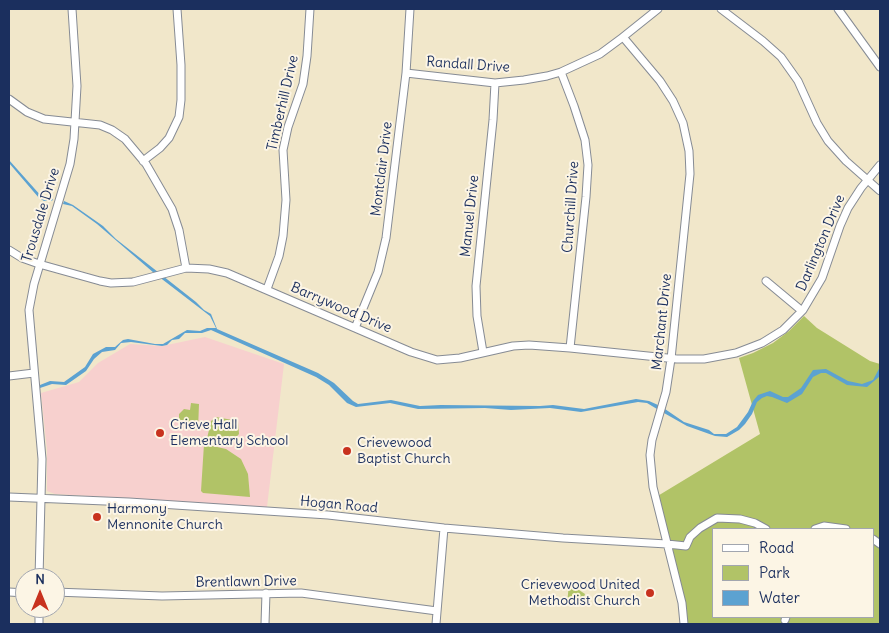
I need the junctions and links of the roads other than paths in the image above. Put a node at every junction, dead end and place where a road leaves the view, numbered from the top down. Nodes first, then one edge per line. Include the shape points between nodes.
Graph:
1 (72, 9) edge
2 (177, 9) edge
3 (310, 9) edge
4 (410, 9) edge
5 (658, 9) edge
6 (721, 9) edge
7 (838, 9) edge
8 (624, 37) junction
9 (880, 67) edge
10 (561, 72) junction
11 (406, 73) junction
12 (495, 83) junction
13 (9, 99) edge
14 (76, 122) junction
15 (143, 161) junction
16 (880, 165) edge
17 (867, 180) junction
18 (880, 191) edge
19 (9, 250) edge
20 (39, 264) junction
21 (186, 268) junction
22 (766, 281) dead end
23 (267, 289) junction
24 (802, 311) junction
25 (355, 328) junction
26 (570, 348) junction
27 (483, 352) junction
28 (671, 358) junction
29 (34, 373) junction
30 (9, 376) edge
31 (9, 497) edge
32 (42, 498) junction
33 (444, 528) junction
34 (764, 528) edge
35 (818, 528) edge
36 (839, 528) edge
37 (666, 544) junction
38 (39, 568) edge
39 (65, 592) edge
40 (266, 593) junction
41 (437, 611) junction
42 (265, 624) edge
43 (436, 624) edge
44 (684, 624) edge

1 - 14 street, Trousdale Drive
2 - 15 street via 181,65 179,117 169,138
3 - 23 street, Timberhill Drive via 301,94 283,150 286,200 283,236
4 - 11 street, Montclair Drive
5 - 8 street, Randall Drive
6 - 17 street via 781,58 798,81 828,141
7 - 9 street
8 - 10 street, Randall Drive via 595,57
8 - 28 street, Marchant Drive via 673,101 690,151
10 - 12 street, Randall Drive
10 - 26 street, Churchill Drive via 585,140 588,165
11 - 12 street, Randall Drive
11 - 25 street, Montclair Drive via 388,226 375,277
12 - 27 street, Manuel Drive via 476,286
13 - 14 street via 44,119
14 - 15 street via 100,125 117,132
14 - 20 street, Trousdale Drive via 70,164
15 - 21 street via 174,214
16 - 17 street, Darlington Drive
17 - 18 street
17 - 24 street, Darlington Drive via 848,208 822,278
19 - 20 street, Barrywood Drive
20 - 21 street, Barrywood Drive via 106,282 128,283
20 - 29 street, Trousdale Drive via 28,313
21 - 23 street, Barrywood Drive via 227,273
22 - 24 street
23 - 25 street, Barrywood Drive
24 - 28 street, Darlington Drive via 779,332 753,347 714,358
25 - 27 street, Barrywood Drive via 434,359
26 - 27 street, Barrywood Drive via 526,345
26 - 28 street, Barrywood Drive
28 - 37 street, Marchant Drive via 650,455 651,475
29 - 30 street
29 - 32 street, Trousdale Drive
31 - 32 street, Hogan Road
32 - 33 street, Hogan Road via 328,515
32 - 38 street, Trousdale Drive
33 - 37 street, Hogan Road
33 - 41 street
34 - 37 street, Hogan Road via 744,520 720,518 700,528 686,546
35 - 36 street
37 - 44 street, Marchant Drive via 682,603
39 - 40 street, Brentlawn Drive via 162,596
40 - 41 street, Brentlawn Drive via 316,594
40 - 42 street
41 - 43 street

